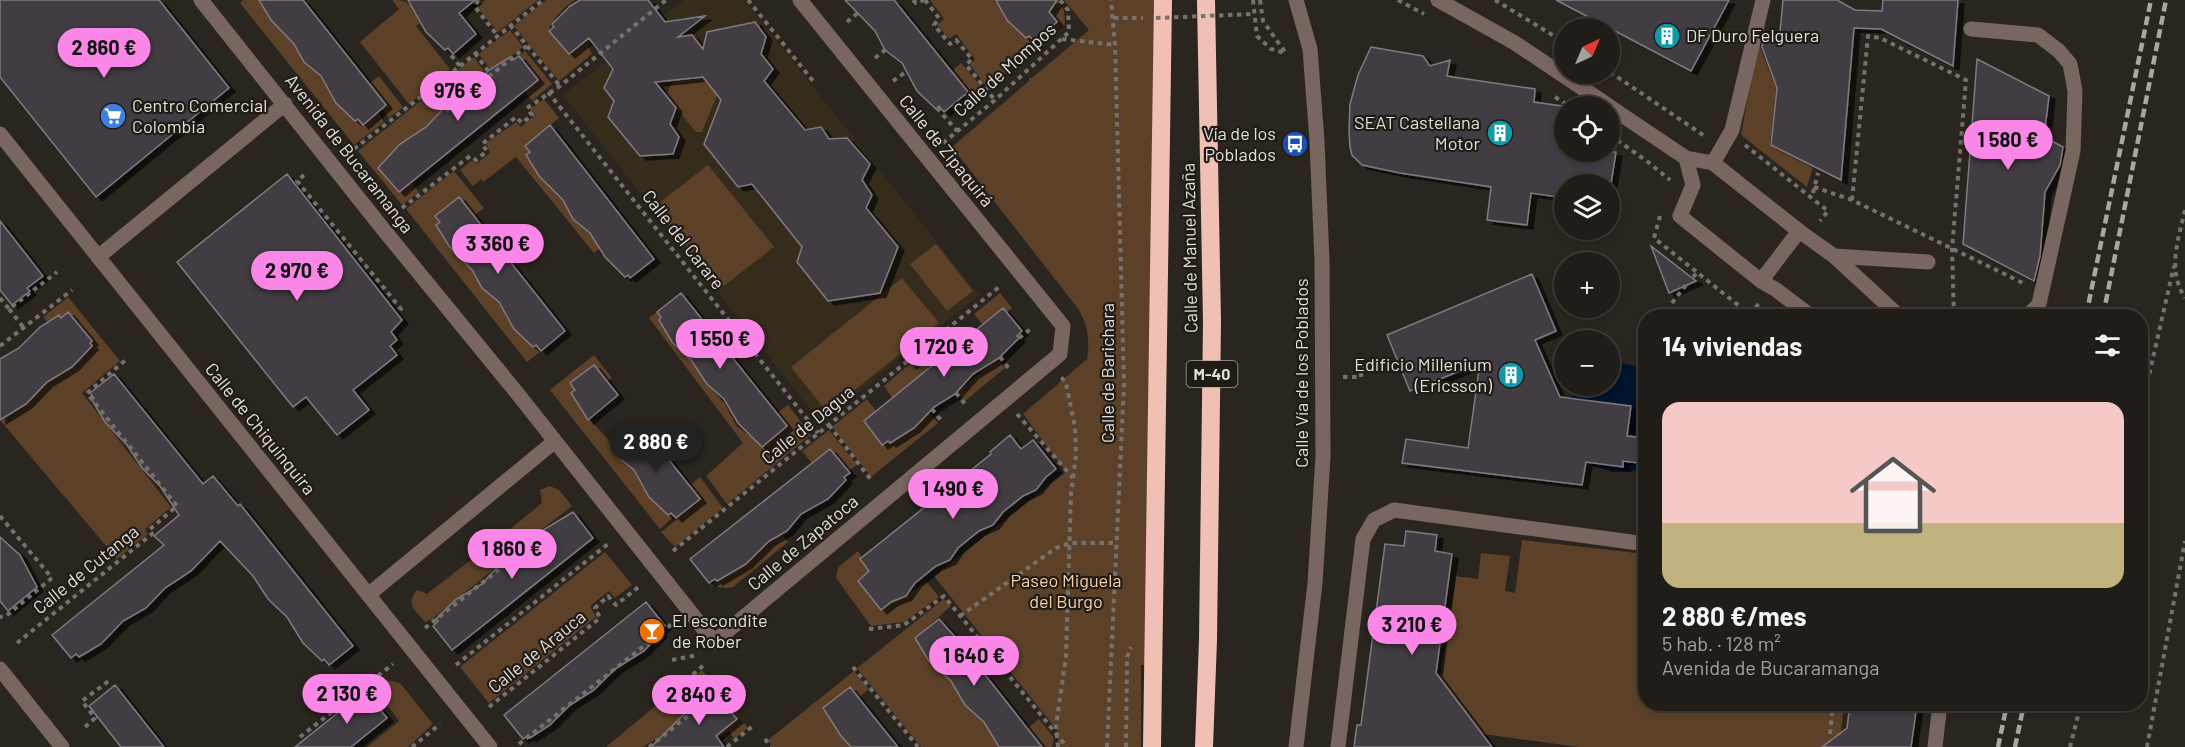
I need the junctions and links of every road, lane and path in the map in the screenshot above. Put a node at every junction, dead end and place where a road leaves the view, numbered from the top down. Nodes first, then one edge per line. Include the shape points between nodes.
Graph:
1 (201, 0) edge
2 (478, 0) edge
3 (543, 0) edge
4 (666, 0) edge
5 (748, 0) edge
6 (800, 0) edge
7 (913, 0) edge
8 (924, 0) edge
9 (1060, 0) edge
10 (1111, 0) edge
11 (1163, 0) edge
12 (1206, 0) edge
13 (1253, 0) edge
14 (1260, 0) edge
15 (1296, 0) edge
16 (1438, 0) edge
17 (1495, 0) edge
18 (1763, 0) edge
19 (858, 14) dead end
20 (1253, 14) junction
21 (1114, 18) junction
22 (847, 22) dead end
23 (510, 25) junction
24 (1971, 29) dead end
25 (497, 35) junction
26 (1554, 36) edge
27 (1062, 39) junction
28 (1115, 45) junction
29 (527, 46) junction
30 (885, 50) dead end
31 (475, 53) junction
32 (451, 55) dead end
33 (875, 58) dead end
34 (460, 66) junction
35 (907, 72) dead end
36 (491, 75) junction
37 (1620, 79) edge
38 (813, 81) dead end
39 (894, 81) dead end
40 (560, 86) junction
41 (430, 90) junction
42 (548, 92) junction
43 (1593, 96) edge
44 (995, 100) junction
45 (285, 104) junction
46 (938, 108) dead end
47 (1620, 114) edge
48 (957, 131) junction
49 (1731, 133) junction
50 (0, 134) edge
51 (1620, 142) edge
52 (943, 143) dead end
53 (354, 149) dead end
54 (1686, 158) junction
55 (1713, 163) junction
56 (1818, 173) dead end
57 (304, 175) dead end
58 (1814, 187) junction
59 (1674, 190) dead end
60 (1813, 193) dead end
61 (1852, 200) junction
62 (402, 208) dead end
63 (2185, 210) edge
64 (1663, 211) dead end
65 (1804, 234) junction
66 (1952, 249) junction
67 (1834, 256) junction
68 (98, 257) junction
69 (1928, 262) dead end
70 (2174, 266) junction
71 (57, 272) dead end
72 (1697, 273) junction
73 (1693, 278) dead end
74 (1766, 284) junction
75 (1686, 285) dead end
76 (999, 287) dead end
77 (72, 290) dead end
78 (2042, 293) junction
79 (0, 298) edge
80 (2185, 298) edge
81 (1672, 303) dead end
82 (9, 309) junction
83 (1743, 309) edge
84 (1754, 309) edge
85 (1801, 309) edge
86 (1891, 309) edge
87 (1954, 309) edge
88 (2034, 309) edge
89 (396, 313) dead end
90 (1063, 326) joint
91 (24, 328) junction
92 (1032, 328) dead end
93 (1019, 338) dead end
94 (0, 346) edge
95 (1000, 357) dead end
96 (128, 358) dead end
97 (1049, 363) junction
98 (1010, 370) dead end
99 (2148, 381) edge
100 (956, 393) dead end
101 (1005, 400) junction
102 (966, 405) dead end
103 (932, 409) dead end
104 (943, 423) dead end
105 (829, 425) junction
106 (818, 433) junction
107 (555, 441) junction
108 (1073, 478) junction
109 (871, 480) dead end
110 (0, 516) edge
111 (2185, 541) edge
112 (1070, 543) junction
113 (1116, 543) junction
114 (1638, 543) edge
115 (608, 544) dead end
116 (492, 546) dead end
117 (673, 551) dead end
118 (641, 585) dead end
119 (368, 595) junction
120 (960, 616) junction
121 (0, 617) edge
122 (672, 624) dead end
123 (425, 628) dead end
124 (869, 629) dead end
125 (714, 642) joint
126 (17, 643) dead end
127 (698, 655) dead end
128 (672, 660) dead end
129 (393, 664) dead end
130 (705, 664) dead end
131 (456, 665) dead end
132 (853, 667) dead end
133 (0, 669) edge
134 (110, 680) dead end
135 (489, 707) dead end
136 (1832, 711) edge
137 (1939, 711) edge
138 (2079, 711) edge
139 (440, 724) dead end
140 (754, 725) dead end
141 (84, 727) dead end
142 (1830, 734) dead end
143 (300, 737) dead end
144 (1058, 738) junction
145 (765, 739) dead end
146 (519, 744) dead end
147 (62, 747) edge
148 (412, 747) edge
149 (490, 747) edge
150 (649, 747) edge
151 (727, 747) edge
152 (771, 747) edge
153 (918, 747) edge
154 (1057, 747) edge
155 (1067, 747) edge
156 (1107, 747) edge
157 (1152, 747) edge
158 (1204, 747) edge
159 (1296, 747) edge
160 (1338, 747) edge
161 (1935, 747) edge
162 (2070, 747) edge
163 (2147, 747) edge

1 - 45 street, Avenida de Bucaramanga
2 - 25 path via 475,8
3 - 23 path
4 - 40 path
5 - 38 path
6 - 90 street, Calle de Zipaquirá
7 - 8 path
8 - 44 path via 939,18 934,25 950,44 956,40 972,58 966,65
9 - 27 path, Calle de Mompos via 1068,10 1069,32
10 - 21 path, Calle de Barichara
11 - 157 highway, Calle de Manuel Azaña
12 - 158 highway, Calle de Manuel Azaña / M-40 via 1212,321
13 - 20 path
14 - 20 path via 1263,21 1285,52 1271,49 1257,36
15 - 159 street, Calle Vía de los Poblados via 1310,49 1317,141 1323,446 1315,583
16 - 43 street via 1515,43
17 - 26 path
18 - 49 street
19 - 22 path
20 - 21 path, bridge
21 - 28 path, Calle de Barichara
23 - 25 path
23 - 29 path
24 - 78 street via 2038,35 2070,64 2075,91 2073,151
25 - 31 path
27 - 28 path
27 - 44 path, Calle de Mompos
28 - 113 path, Calle de Barichara via 1124,384
29 - 36 path
29 - 40 path
30 - 33 path
31 - 34 path
31 - 36 path
32 - 34 path
34 - 41 path
35 - 39 path
36 - 41 path via 446,111
37 - 49 path via 1707,137 1717,122
40 - 42 path
41 - 53 path
42 - 62 path via 527,108 532,115 522,123 516,117 482,144 487,151 476,160 470,156
42 - 106 path, Calle del Carare
44 - 48 path, Calle de Mompos
45 - 68 street
45 - 107 street, Avenida de Bucaramanga
46 - 48 path
47 - 54 street
48 - 52 path, Calle de Mompos
49 - 55 street
49 - 65 path via 1828,211
50 - 68 street, Calle de Chiquinquira
51 - 59 path via 1670,179
54 - 55 street
54 - 74 street via 1694,185 1680,216
55 - 65 street
56 - 58 path
57 - 89 path via 297,181 401,309
58 - 60 path
58 - 61 path
61 - 66 path
61 - 66 path via 1868,36 1880,38 1966,80
63 - 70 path
64 - 72 path via 1654,238
65 - 67 street
65 - 74 street
66 - 78 path
66 - 87 path
67 - 69 street
67 - 86 street
68 - 119 street, Calle de Chiquinquira
70 - 80 path
70 - 99 path
71 - 82 path
72 - 73 path
72 - 83 path
74 - 84 path
74 - 85 street
75 - 81 path
76 - 105 path, Calle de Dagua
77 - 91 path
78 - 88 street
79 - 82 path
82 - 91 path
90 - 97 street, Calle de Zapatoca via 1060,354
91 - 94 path
92 - 93 path
95 - 98 path
96 - 126 path, Calle de Cutanga via 87,393 177,506 149,530 152,534
97 - 101 street, Calle de Zapatoca
97 - 108 path via 1066,383 1075,427
100 - 102 path
101 - 108 path
101 - 125 street, Calle de Zapatoca
103 - 104 path
105 - 106 path, Calle de Dagua
105 - 109 path
106 - 117 path, Calle de Dagua
107 - 119 street
107 - 125 street, Avenida de Bucaramanga
108 - 112 path
110 - 121 path via 52,578
111 - 163 path
112 - 113 path
112 - 120 path via 1056,548
112 - 144 path
113 - 156 path, Calle de Barichara
114 - 160 street via 1394,510 1374,520 1363,539
115 - 131 path
116 - 123 path via 506,564
118 - 135 path, Calle de Arauca via 616,605 608,596 595,608 600,618
119 - 149 street, Calle de Chiquinquira
120 - 124 path via 944,596 904,625
120 - 144 path
122 - 146 path
127 - 128 path
129 - 143 path
130 - 150 path via 681,685 699,707
132 - 153 path
133 - 147 street
134 - 141 path via 82,701 95,718
136 - 142 path
137 - 161 street
138 - 162 path
139 - 148 path
140 - 151 path
144 - 154 path
144 - 155 path
145 - 152 path

